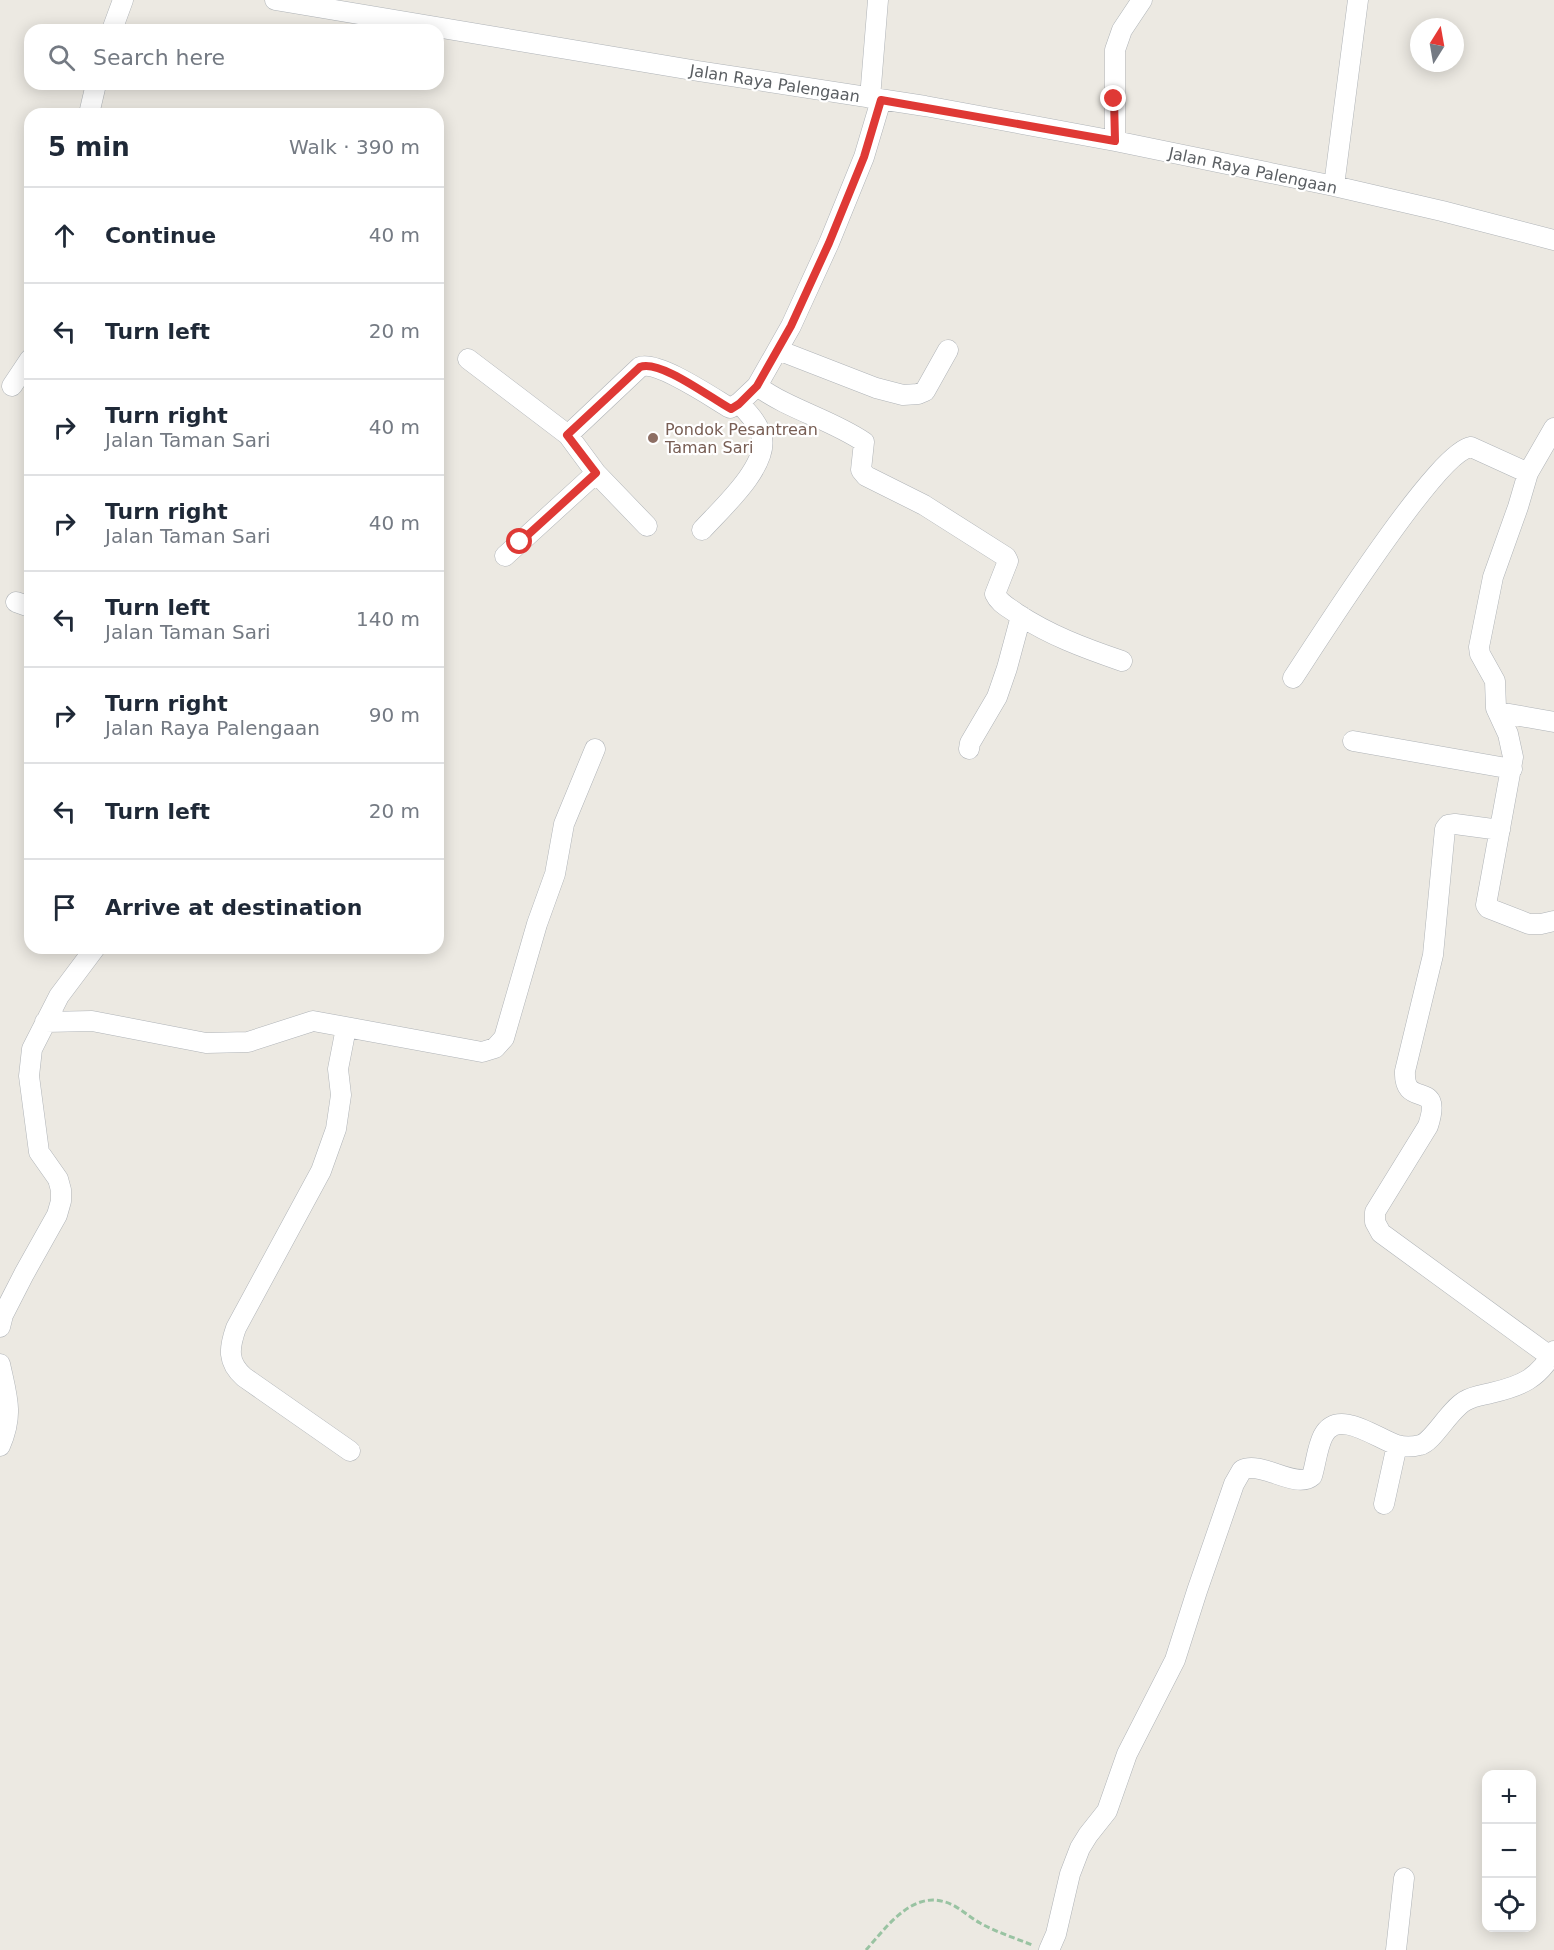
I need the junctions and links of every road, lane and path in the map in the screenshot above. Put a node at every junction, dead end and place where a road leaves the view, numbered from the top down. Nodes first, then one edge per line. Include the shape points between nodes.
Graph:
1 (123, 0) edge
2 (275, 0) edge
3 (878, 0) edge
4 (1142, 0) edge
5 (1358, 0) edge
6 (114, 24) edge
7 (421, 24) edge
8 (444, 28) edge
9 (95, 90) edge
10 (876, 99) junction
11 (90, 108) edge
12 (1115, 141) junction
13 (1334, 186) junction
14 (1554, 240) edge
15 (778, 350) junction
16 (948, 350) dead end
17 (468, 359) dead end
18 (24, 367) edge
19 (12, 386) dead end
20 (757, 386) junction
21 (739, 404) junction
22 (1554, 428) edge
23 (567, 435) junction
24 (596, 473) junction
25 (1528, 473) junction
26 (646, 526) dead end
27 (702, 530) dead end
28 (505, 556) dead end
29 (1021, 616) junction
30 (1122, 662) dead end
31 (1293, 678) dead end
32 (1498, 712) junction
33 (1554, 722) edge
34 (1353, 741) dead end
35 (595, 748) dead end
36 (969, 749) dead end
37 (1512, 769) junction
38 (1500, 830) junction
39 (1554, 921) edge
40 (90, 954) edge
41 (45, 1022) junction
42 (346, 1028) junction
43 (0, 1327) edge
44 (1552, 1354) edge
45 (0, 1364) edge
46 (1397, 1445) junction
47 (0, 1446) edge
48 (350, 1451) dead end
49 (1384, 1504) dead end
50 (1404, 1878) dead end
51 (1041, 1948) edge
52 (866, 1950) edge
53 (1396, 1950) edge

1 - 6 street
2 - 7 street, Jalan Raya Palengaan
3 - 10 street
4 - 12 street via 1122,30 1115,50
5 - 13 street
8 - 10 street, Jalan Raya Palengaan
9 - 11 street
10 - 12 street, Jalan Raya Palengaan
10 - 15 street via 864,157 829,243
12 - 13 street, Jalan Raya Palengaan
13 - 14 street, Jalan Raya Palengaan
15 - 16 street via 876,388 912,395 925,391
15 - 20 street
17 - 23 street
18 - 19 street
20 - 21 street
20 - 29 street via 861,439 865,443 861,470 866,476 924,505 1006,557 1008,561 995,594
21 - 23 street via 730,408 646,364
21 - 27 street via 756,422 762,439 761,455 747,480
22 - 25 street
23 - 24 street
24 - 26 street
24 - 28 street
25 - 31 street via 1472,447 1450,460 1391,533
25 - 32 street via 1493,577 1479,638 1480,654 1495,681
29 - 30 street via 1060,639
29 - 36 street via 997,696
32 - 33 street
32 - 37 street via 1510,740
34 - 37 street
35 - 42 street via 564,824 555,874 504,1038 495,1048 482,1052
37 - 38 street
38 - 39 street via 1486,906 1529,924
38 - 44 street via 1455,824 1444,829 1433,955 1404,1082 1413,1093 1427,1096 1433,1112 1375,1212 1375,1222 1382,1233
40 - 41 street
41 - 42 street via 92,1021 206,1043 248,1042 313,1021
41 - 43 street via 32,1049 29,1076 39,1152 58,1179 61,1201
42 - 48 street via 338,1069 341,1095 336,1129 321,1171 236,1328 230,1358 244,1377
44 - 46 street via 1539,1372 1522,1384 1476,1396 1457,1406 1424,1444
45 - 47 street via 8,1429
46 - 49 street
46 - 51 street via 1372,1432 1335,1425 1322,1437 1309,1479 1250,1468 1242,1470 1175,1660 1127,1754 1107,1811 1088,1835 1075,1861 1056,1934
50 - 53 street
51 - 52 path via 981,1924 947,1902 932,1899 893,1919

